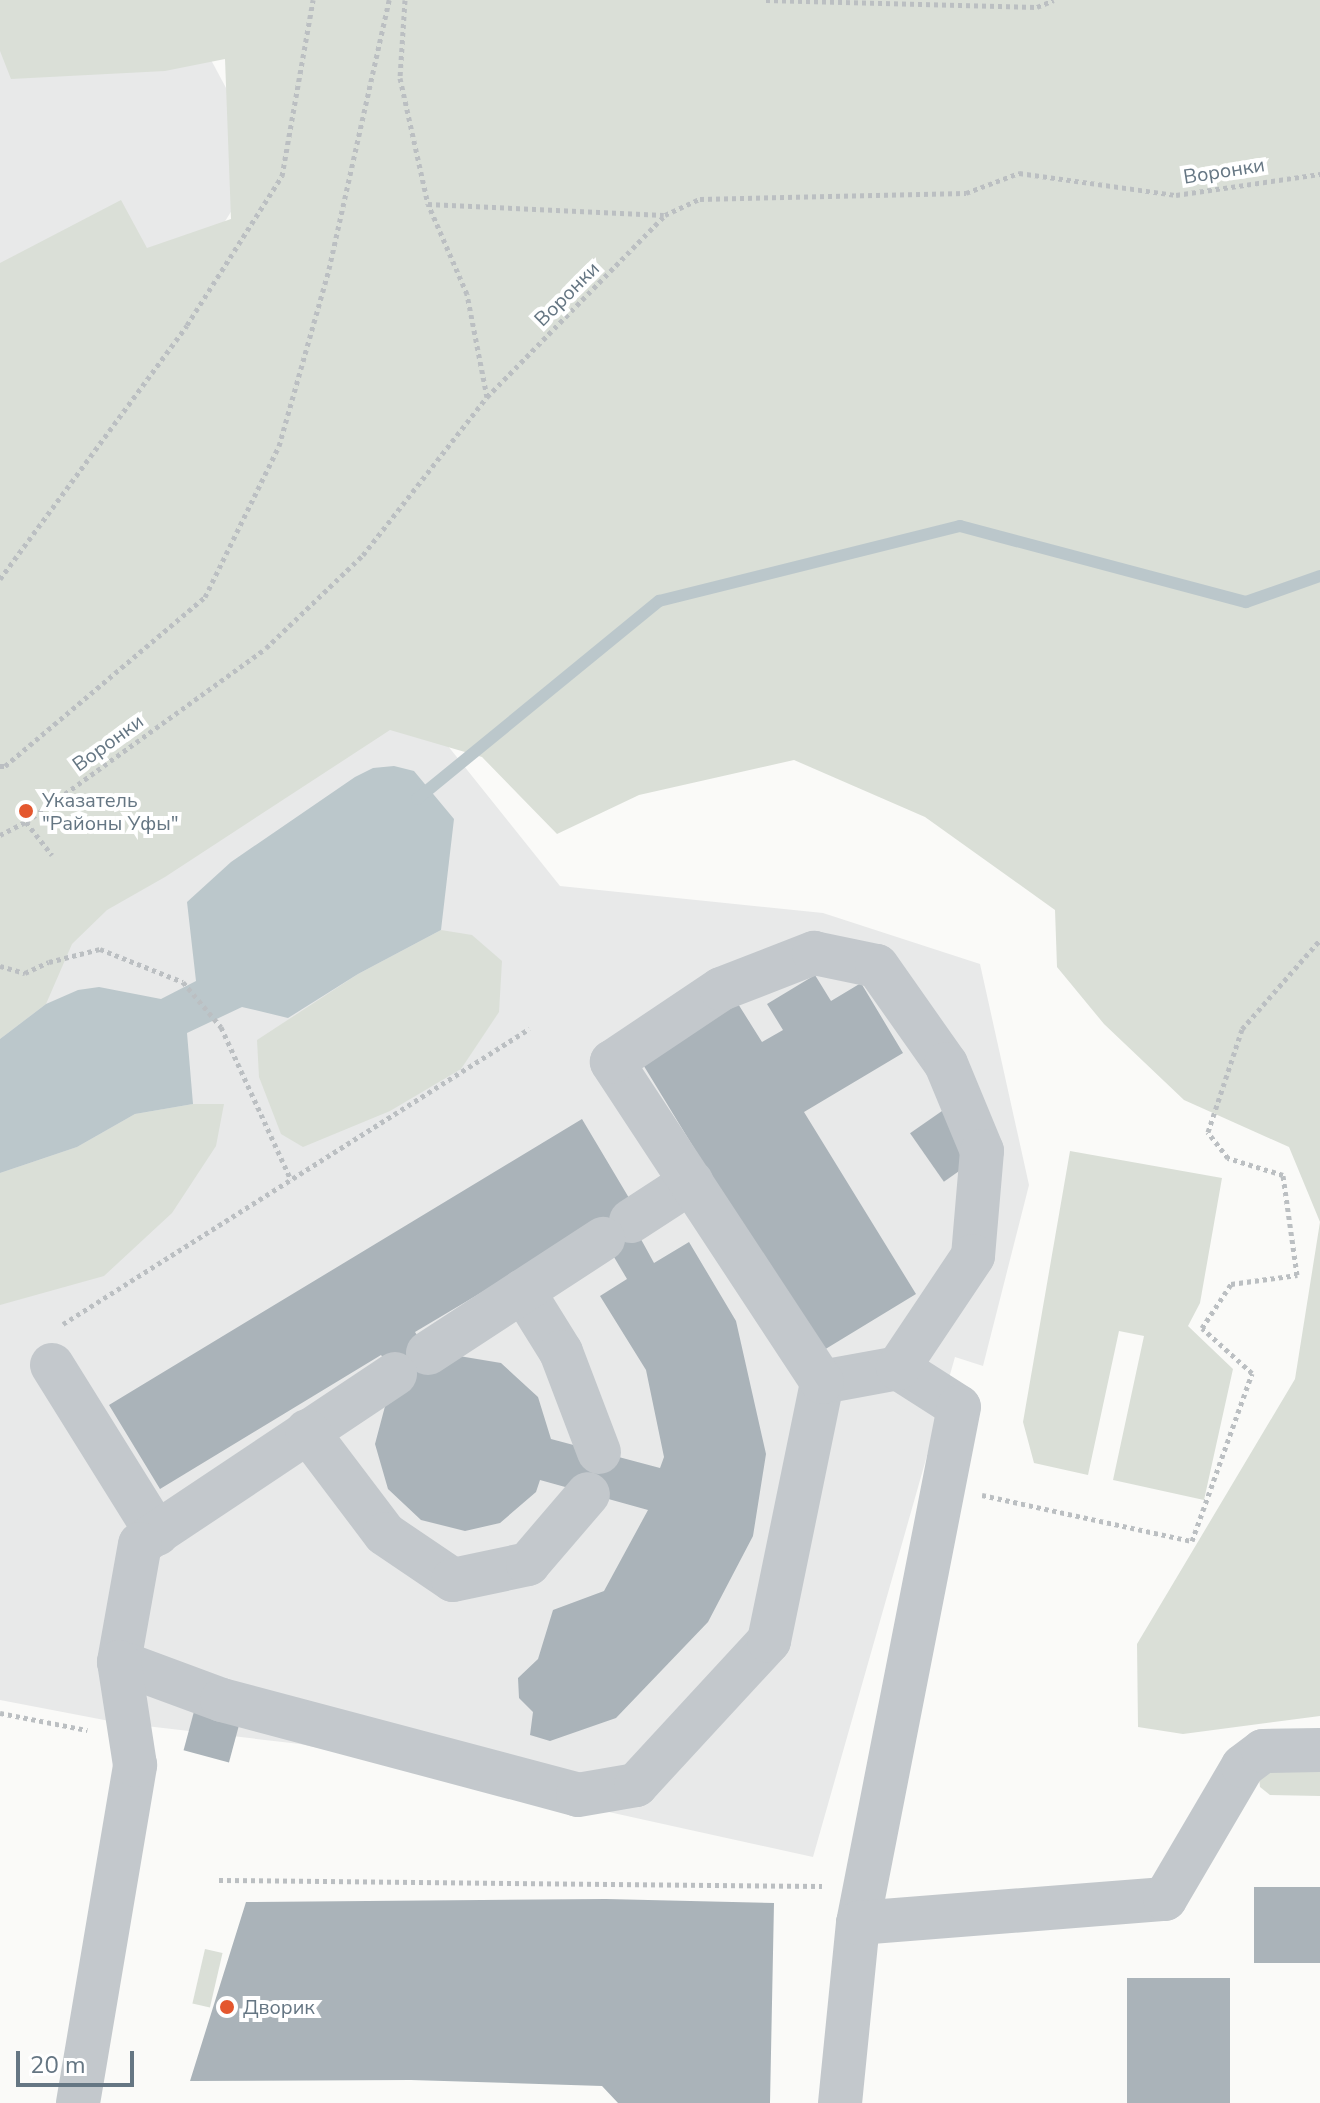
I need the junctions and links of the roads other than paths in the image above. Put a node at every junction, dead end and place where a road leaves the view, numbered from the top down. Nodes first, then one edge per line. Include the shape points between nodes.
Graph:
1 (691, 1182) junction
2 (523, 1291) junction
3 (52, 1365) road end
4 (898, 1368) junction
5 (822, 1382) junction
6 (307, 1431) junction
7 (599, 1452) dead end
8 (588, 1494) dead end
9 (157, 1534) junction
10 (119, 1662) junction
11 (1320, 1750) edge
12 (861, 1905) junction
13 (78, 2103) edge
14 (840, 2103) edge

1 - 2 street
1 - 4 street via 612,1062 721,989 814,953 877,966 946,1064 982,1151 973,1256
1 - 5 street
2 - 6 street
2 - 7 street via 561,1352
3 - 9 street
4 - 5 street
4 - 12 street via 959,1407
5 - 10 street via 769,1641 636,1785 578,1795 222,1700
6 - 8 street via 385,1534 453,1580 528,1564
6 - 9 street
9 - 10 street via 140,1544
10 - 13 street via 135,1765
11 - 12 street via 1263,1751 1243,1766 1165,1899
12 - 14 street

